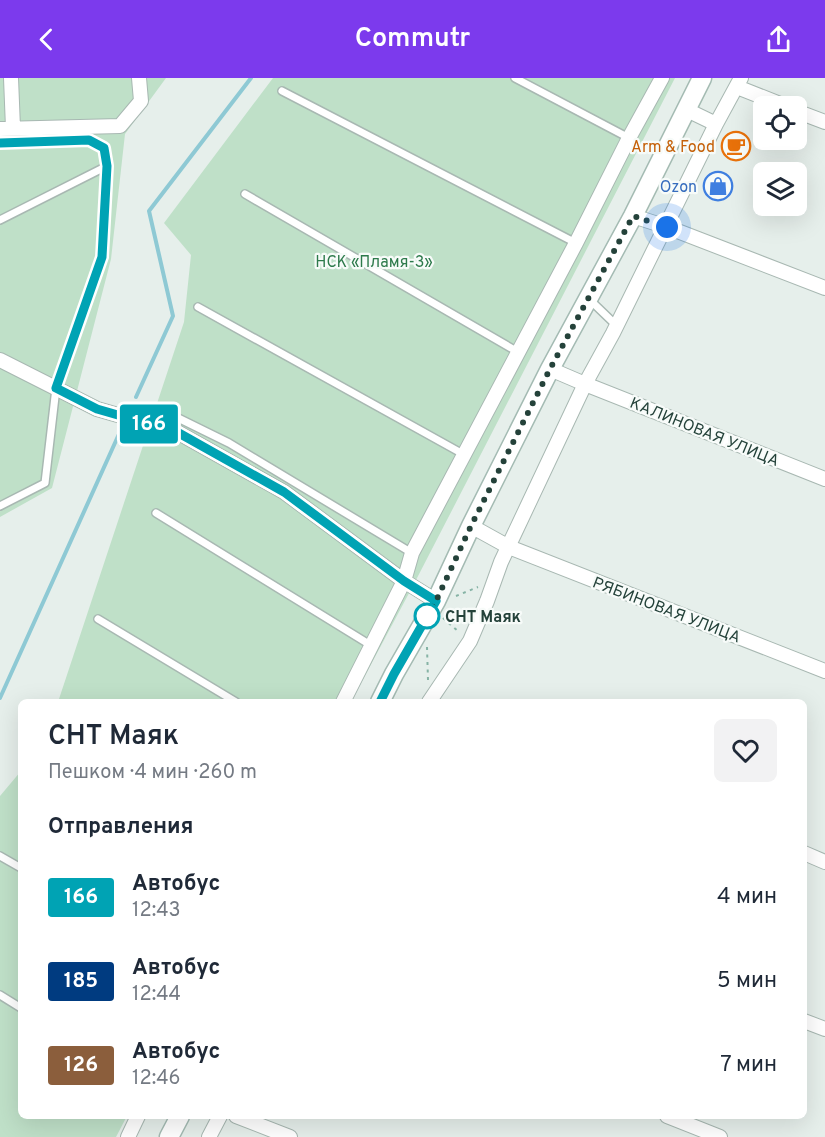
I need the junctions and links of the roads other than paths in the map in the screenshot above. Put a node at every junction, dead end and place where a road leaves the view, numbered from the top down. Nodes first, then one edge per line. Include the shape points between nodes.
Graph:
1 (11, 78) edge
2 (139, 78) edge
3 (515, 78) edge
4 (662, 78) edge
5 (702, 78) edge
6 (739, 83) edge
7 (282, 91) dead end
8 (765, 96) edge
9 (687, 110) junction
10 (807, 116) edge
11 (825, 123) edge
12 (716, 124) junction
13 (6, 129) edge
14 (629, 138) junction
15 (0, 143) edge
16 (107, 166) junction
17 (245, 194) dead end
18 (633, 216) junction
19 (0, 220) edge
20 (667, 227) junction
21 (576, 243) junction
22 (825, 288) edge
23 (588, 299) junction
24 (198, 307) dead end
25 (617, 326) junction
26 (518, 352) junction
27 (0, 360) edge
28 (550, 369) junction
29 (585, 384) junction
30 (56, 388) junction
31 (172, 415) dead end
32 (463, 454) junction
33 (825, 479) edge
34 (0, 506) edge
35 (156, 513) dead end
36 (471, 526) junction
37 (509, 546) junction
38 (412, 553) junction
39 (404, 581) junction
40 (441, 606) junction
41 (98, 619) dead end
42 (372, 646) junction
43 (825, 671) edge
44 (431, 698) edge
45 (231, 699) edge
46 (345, 699) edge
47 (382, 699) edge
48 (807, 854) edge
49 (0, 856) edge
50 (825, 862) edge
51 (18, 866) edge
52 (0, 995) edge
53 (18, 1006) edge
54 (807, 1022) edge
55 (825, 1029) edge
56 (137, 1119) edge
57 (178, 1119) edge
58 (218, 1119) edge
59 (244, 1119) edge
60 (675, 1119) edge
61 (128, 1137) edge
62 (169, 1137) edge
63 (209, 1137) edge
64 (290, 1137) edge
65 (720, 1137) edge

1 - 13 street
2 - 13 street via 141,101 120,126
3 - 14 lane
4 - 14 street
5 - 9 street
6 - 8 street
6 - 12 street
7 - 21 lane
9 - 12 street
9 - 18 street
10 - 11 street
12 - 20 street
14 - 21 street
15 - 16 lane via 89,140 104,148
16 - 19 lane
16 - 30 lane via 102,257
17 - 26 lane
18 - 20 street
18 - 23 street
20 - 22 street
20 - 25 street
21 - 26 street
23 - 25 lane
23 - 28 street
24 - 32 lane
25 - 29 street
26 - 32 street
27 - 30 street
28 - 29 street, КАЛИНОВАЯ УЛИЦА
28 - 36 street
29 - 33 street, КАЛИНОВАЯ УЛИЦА
29 - 37 street
30 - 34 lane via 45,483
30 - 39 street via 97,409 177,432 284,492
31 - 38 lane via 229,443
32 - 38 street
35 - 42 lane
36 - 37 street, РЯБИНОВАЯ УЛИЦА
36 - 40 street
37 - 43 street, РЯБИНОВАЯ УЛИЦА
37 - 44 street via 468,644
38 - 39 street
39 - 40 street
39 - 42 street
40 - 47 street
41 - 45 lane
42 - 46 street
48 - 50 street
49 - 51 lane
52 - 53 lane
54 - 55 street
56 - 61 street
57 - 62 street
58 - 63 street
59 - 64 street
60 - 65 street

